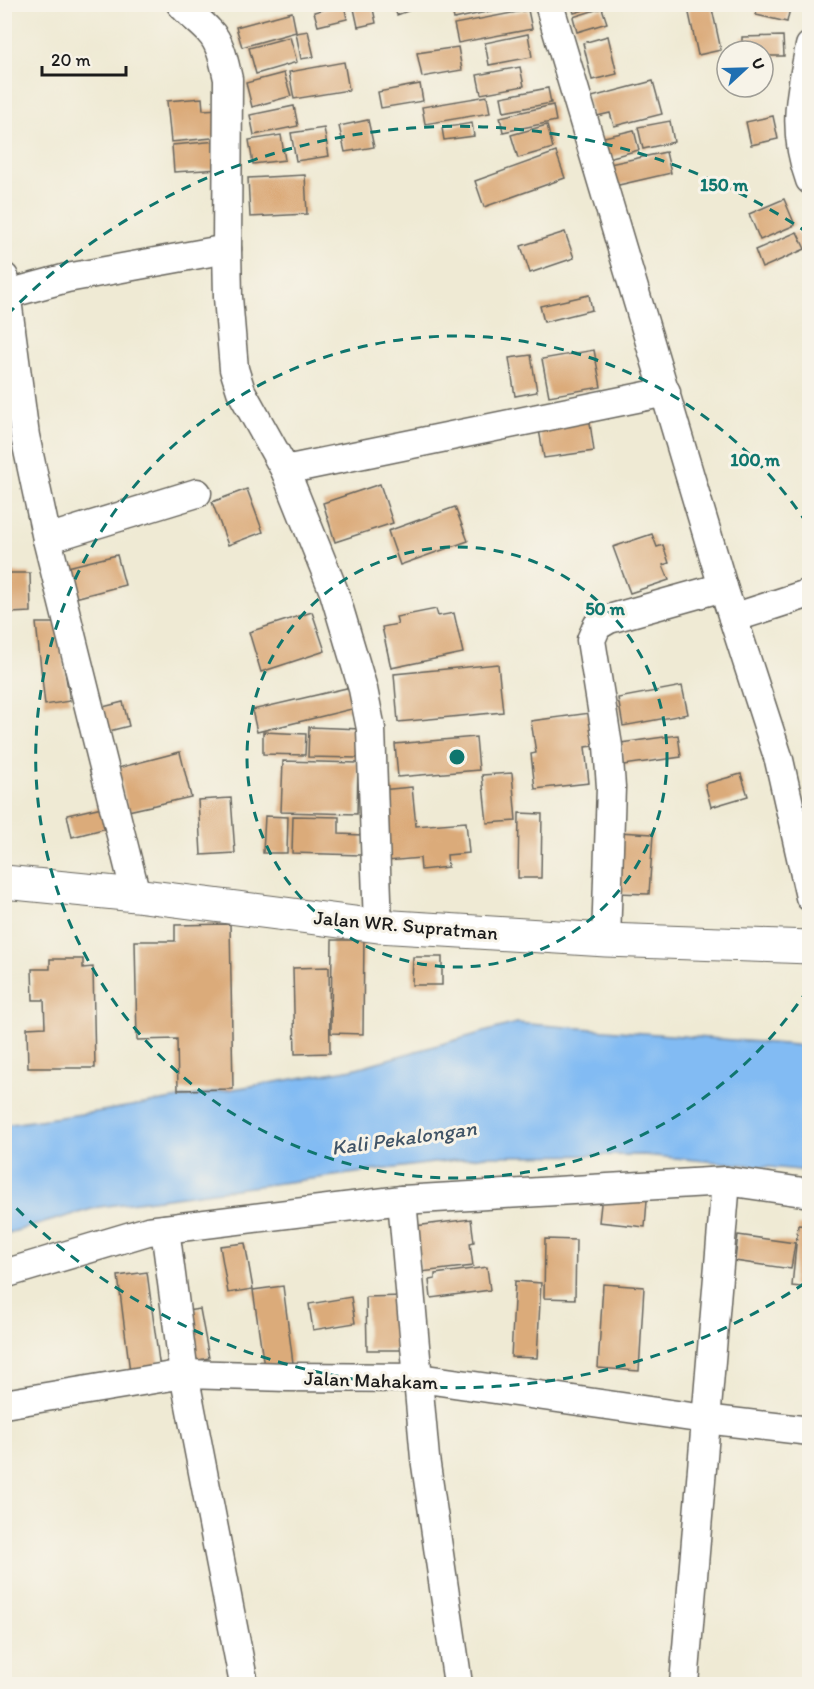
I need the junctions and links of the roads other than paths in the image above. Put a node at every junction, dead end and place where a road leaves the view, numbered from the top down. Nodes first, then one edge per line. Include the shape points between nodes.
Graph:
1 (182, 4) edge
2 (549, 4) edge
3 (810, 46) edge
4 (810, 180) edge
5 (227, 249) junction
6 (5, 288) edge
7 (666, 392) junction
8 (285, 470) junction
9 (196, 492) dead end
10 (47, 539) junction
11 (723, 587) junction
12 (810, 593) edge
13 (733, 618) junction
14 (4, 882) edge
15 (136, 895) junction
16 (810, 897) edge
17 (378, 926) junction
18 (606, 940) junction
19 (810, 947) edge
20 (726, 1181) junction
21 (810, 1193) edge
22 (402, 1200) junction
23 (165, 1229) junction
24 (4, 1274) edge
25 (184, 1374) junction
26 (419, 1378) junction
27 (4, 1404) edge
28 (705, 1419) junction
29 (810, 1431) edge
30 (244, 1684) edge
31 (458, 1684) edge
32 (684, 1684) edge

1 - 5 street via 210,32 222,52 228,79
2 - 7 street
3 - 4 street via 798,114 803,161
5 - 6 street
5 - 8 street via 234,369 241,391
6 - 10 street via 25,436
7 - 8 street
7 - 11 street
8 - 17 street via 334,592 363,689 371,729
9 - 10 street
10 - 15 street
11 - 13 street
11 - 18 street via 609,620 597,626 591,640 612,787
12 - 13 street
13 - 16 street via 779,760
14 - 15 street, Jalan WR. Supratman
15 - 17 street, Jalan WR. Supratman
17 - 18 street, Jalan WR. Supratman
18 - 19 street, Jalan WR. Supratman
20 - 21 street
20 - 22 street
20 - 28 street
22 - 23 street
22 - 26 street
23 - 24 street
23 - 25 street
25 - 26 street, Jalan Mahakam
25 - 27 street, Jalan Mahakam
25 - 30 street
26 - 28 street, Jalan Mahakam
26 - 31 street via 425,1458
28 - 29 street, Jalan Mahakam
28 - 32 street

